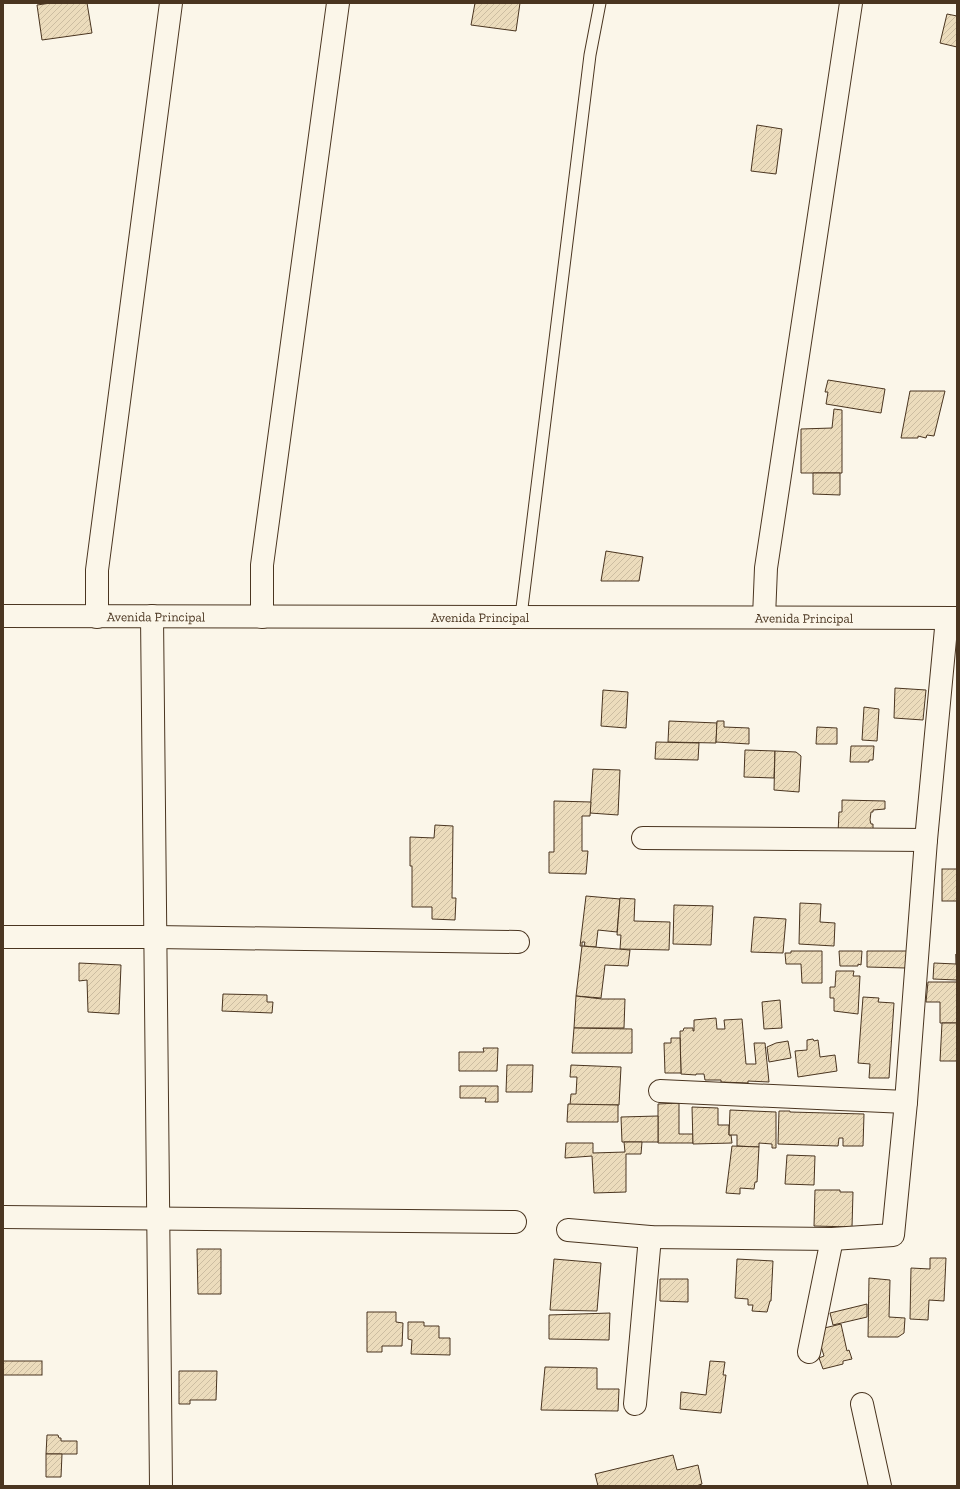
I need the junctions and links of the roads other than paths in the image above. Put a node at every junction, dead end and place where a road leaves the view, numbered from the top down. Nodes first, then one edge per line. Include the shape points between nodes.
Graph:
1 (171, 3) edge
2 (338, 3) edge
3 (600, 3) edge
4 (851, 3) edge
5 (3, 616) edge
6 (152, 616) junction
7 (521, 616) junction
8 (97, 617) junction
9 (262, 617) junction
10 (764, 617) junction
11 (952, 618) edge
12 (643, 838) dead end
13 (926, 840) junction
14 (3, 937) edge
15 (155, 937) junction
16 (518, 942) dead end
17 (660, 1090) dead end
18 (906, 1102) junction
19 (3, 1217) edge
20 (158, 1218) junction
21 (515, 1222) dead end
22 (568, 1230) dead end
23 (650, 1237) junction
24 (832, 1239) junction
25 (809, 1352) dead end
26 (635, 1404) dead end
27 (862, 1404) dead end
28 (161, 1486) edge
29 (880, 1486) edge

1 - 8 street via 97,570
2 - 9 street via 262,565
3 - 7 lane via 590,55
4 - 10 street via 766,568
5 - 8 street, Avenida Principal
6 - 8 street, Avenida Principal
6 - 9 street, Avenida Principal
6 - 15 street
7 - 9 street, Avenida Principal
7 - 10 street, Avenida Principal
10 - 11 street, Avenida Principal
11 - 13 street
12 - 13 street
13 - 18 street
14 - 15 street
15 - 16 street
15 - 20 street
17 - 18 street
18 - 24 street via 893,1235
19 - 20 street
20 - 21 street
20 - 28 street
22 - 23 street
23 - 24 street
23 - 26 street
24 - 25 street
27 - 29 street

